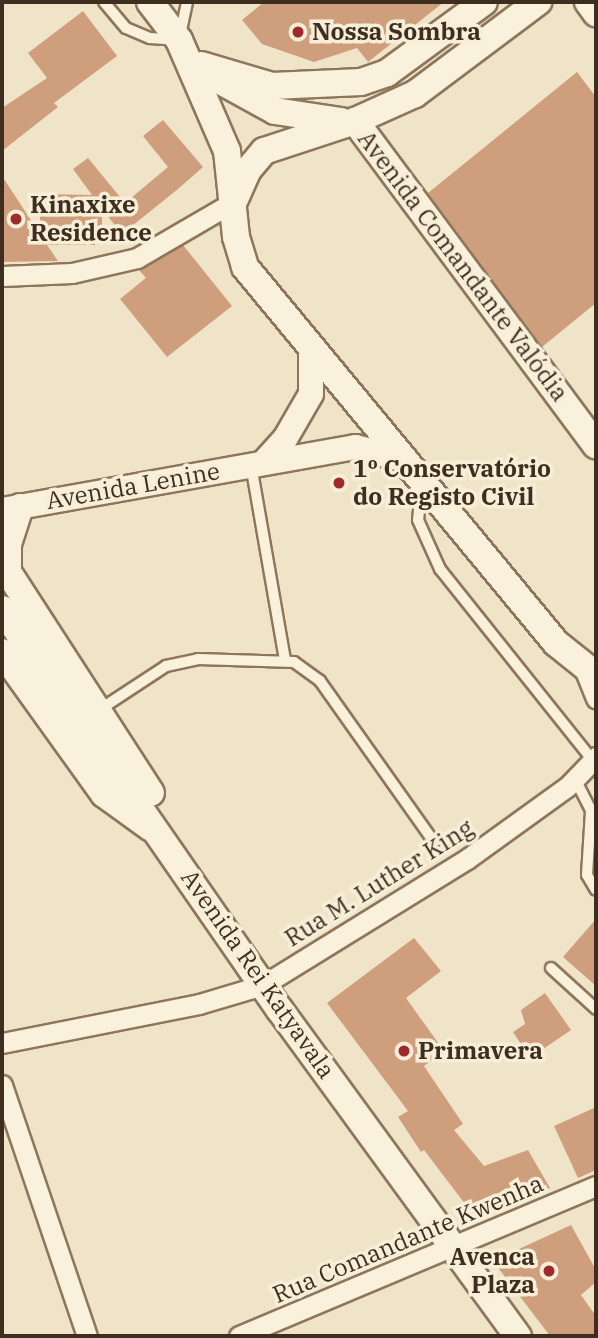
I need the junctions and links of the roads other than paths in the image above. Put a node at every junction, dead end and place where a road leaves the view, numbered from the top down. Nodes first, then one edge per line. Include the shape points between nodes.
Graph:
1 (104, 2) edge
2 (150, 2) edge
3 (187, 2) edge
4 (484, 2) edge
5 (538, 2) edge
6 (587, 2) edge
7 (596, 13) edge
8 (178, 40) junction
9 (201, 65) junction
10 (351, 121) junction
11 (234, 201) junction
12 (2, 276) edge
13 (311, 352) junction
14 (596, 445) edge
15 (402, 459) junction
16 (257, 463) junction
17 (422, 483) junction
18 (11, 509) edge
19 (2, 609) edge
20 (2, 652) edge
21 (285, 660) junction
22 (589, 670) edge
23 (596, 699) edge
24 (98, 710) junction
25 (595, 759) edge
26 (575, 779) junction
27 (158, 832) junction
28 (434, 842) dead end
29 (596, 890) edge
30 (551, 968) dead end
31 (263, 985) junction
32 (596, 1009) edge
33 (2, 1043) edge
34 (2, 1085) edge
35 (596, 1186) edge
36 (457, 1248) junction
37 (87, 1336) edge
38 (239, 1336) edge
39 (518, 1336) edge

1 - 8 lane via 126,28
2 - 8 main road
3 - 8 lane
4 - 9 main road via 387,73 361,82 272,86
5 - 10 main road via 415,94
6 - 7 main road
8 - 9 main road
8 - 11 main road via 227,151
9 - 10 main road via 238,94 266,108
10 - 11 main road via 264,151 248,170
10 - 14 main road, Avenida Comandante Valódia
11 - 12 street via 137,258 72,274
11 - 13 main road via 239,250 266,296
13 - 15 main road
13 - 16 street via 311,394 290,430
15 - 16 street, Avenida Lenine via 355,447
15 - 17 main road
16 - 18 street, Avenida Lenine
16 - 21 lane
17 - 22 main road via 555,643
17 - 25 lane via 418,520 440,569
18 - 24 main road via 8,572
19 - 27 main road, Avenida Rei Katyavala
20 - 27 main road via 104,794 124,813
21 - 24 lane via 198,659 166,666
21 - 28 lane via 307,668 320,681
22 - 23 street
24 - 27 main road via 154,799
25 - 26 street, Rua M. Luther King
26 - 29 lane via 591,811 586,875
26 - 31 street, Rua M. Luther King via 467,859
27 - 31 main road, Avenida Rei Katyavala
30 - 32 lane
31 - 33 street, Rua M. Luther King via 199,1004
31 - 36 main road, Avenida Rei Katyavala
34 - 37 street
35 - 36 street, Rua Comandante Kwenha
36 - 38 street, Rua Comandante Kwenha
36 - 39 main road, Avenida Rei Katyavala

